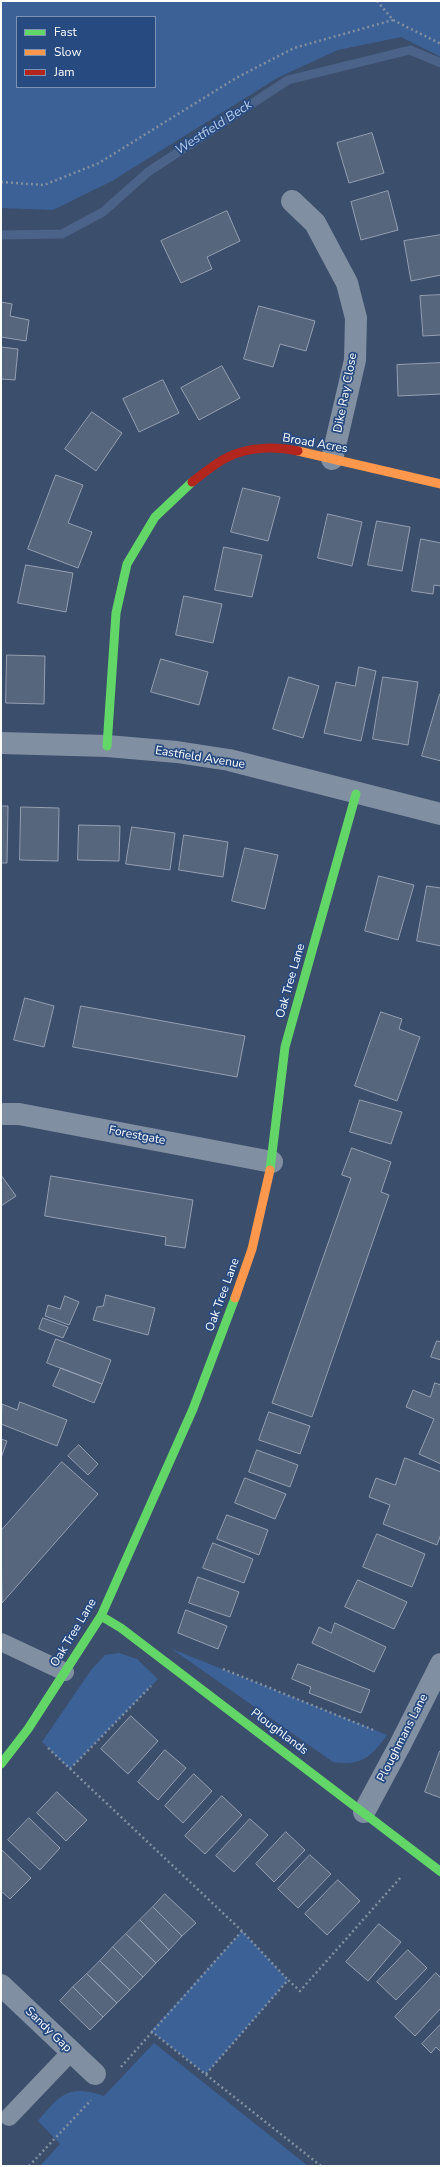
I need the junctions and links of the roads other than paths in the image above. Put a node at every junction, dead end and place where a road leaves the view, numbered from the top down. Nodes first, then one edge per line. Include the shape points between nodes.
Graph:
1 (292, 201) dead end
2 (332, 459) junction
3 (441, 484) edge
4 (1, 743) edge
5 (107, 746) junction
6 (356, 794) junction
7 (441, 814) edge
8 (1, 1114) edge
9 (272, 1162) junction
10 (100, 1616) junction
11 (1, 1642) edge
12 (441, 1664) edge
13 (65, 1672) junction
14 (1, 1764) edge
15 (364, 1812) junction
16 (441, 1872) edge
17 (1, 1985) edge
18 (71, 2052) junction
19 (105, 2074) road end
20 (9, 2117) dead end

1 - 2 street, Dike Ray Close via 315,223 347,282 356,318 355,360
2 - 3 street, Broad Acres
2 - 5 street, Broad Acres via 288,449 253,449 228,457 190,482 155,517 127,564 116,613
4 - 5 street, Eastfield Avenue
5 - 6 street, Eastfield Avenue via 177,752 229,760
6 - 7 street, Eastfield Avenue
6 - 9 street, Oak Tree Lane via 285,1047
8 - 9 street, Forestgate via 19,1114
9 - 10 street, Oak Tree Lane via 252,1249 227,1320 193,1409
10 - 13 street, Oak Tree Lane
10 - 15 street, Ploughlands via 121,1628 171,1665
11 - 13 lane
12 - 15 street, Ploughmans Lane
13 - 14 street, Oak Tree Lane via 28,1729
15 - 16 street, Ploughlands
17 - 18 street, Sandy Gap
18 - 19 street, Sandy Gap
18 - 20 lane

